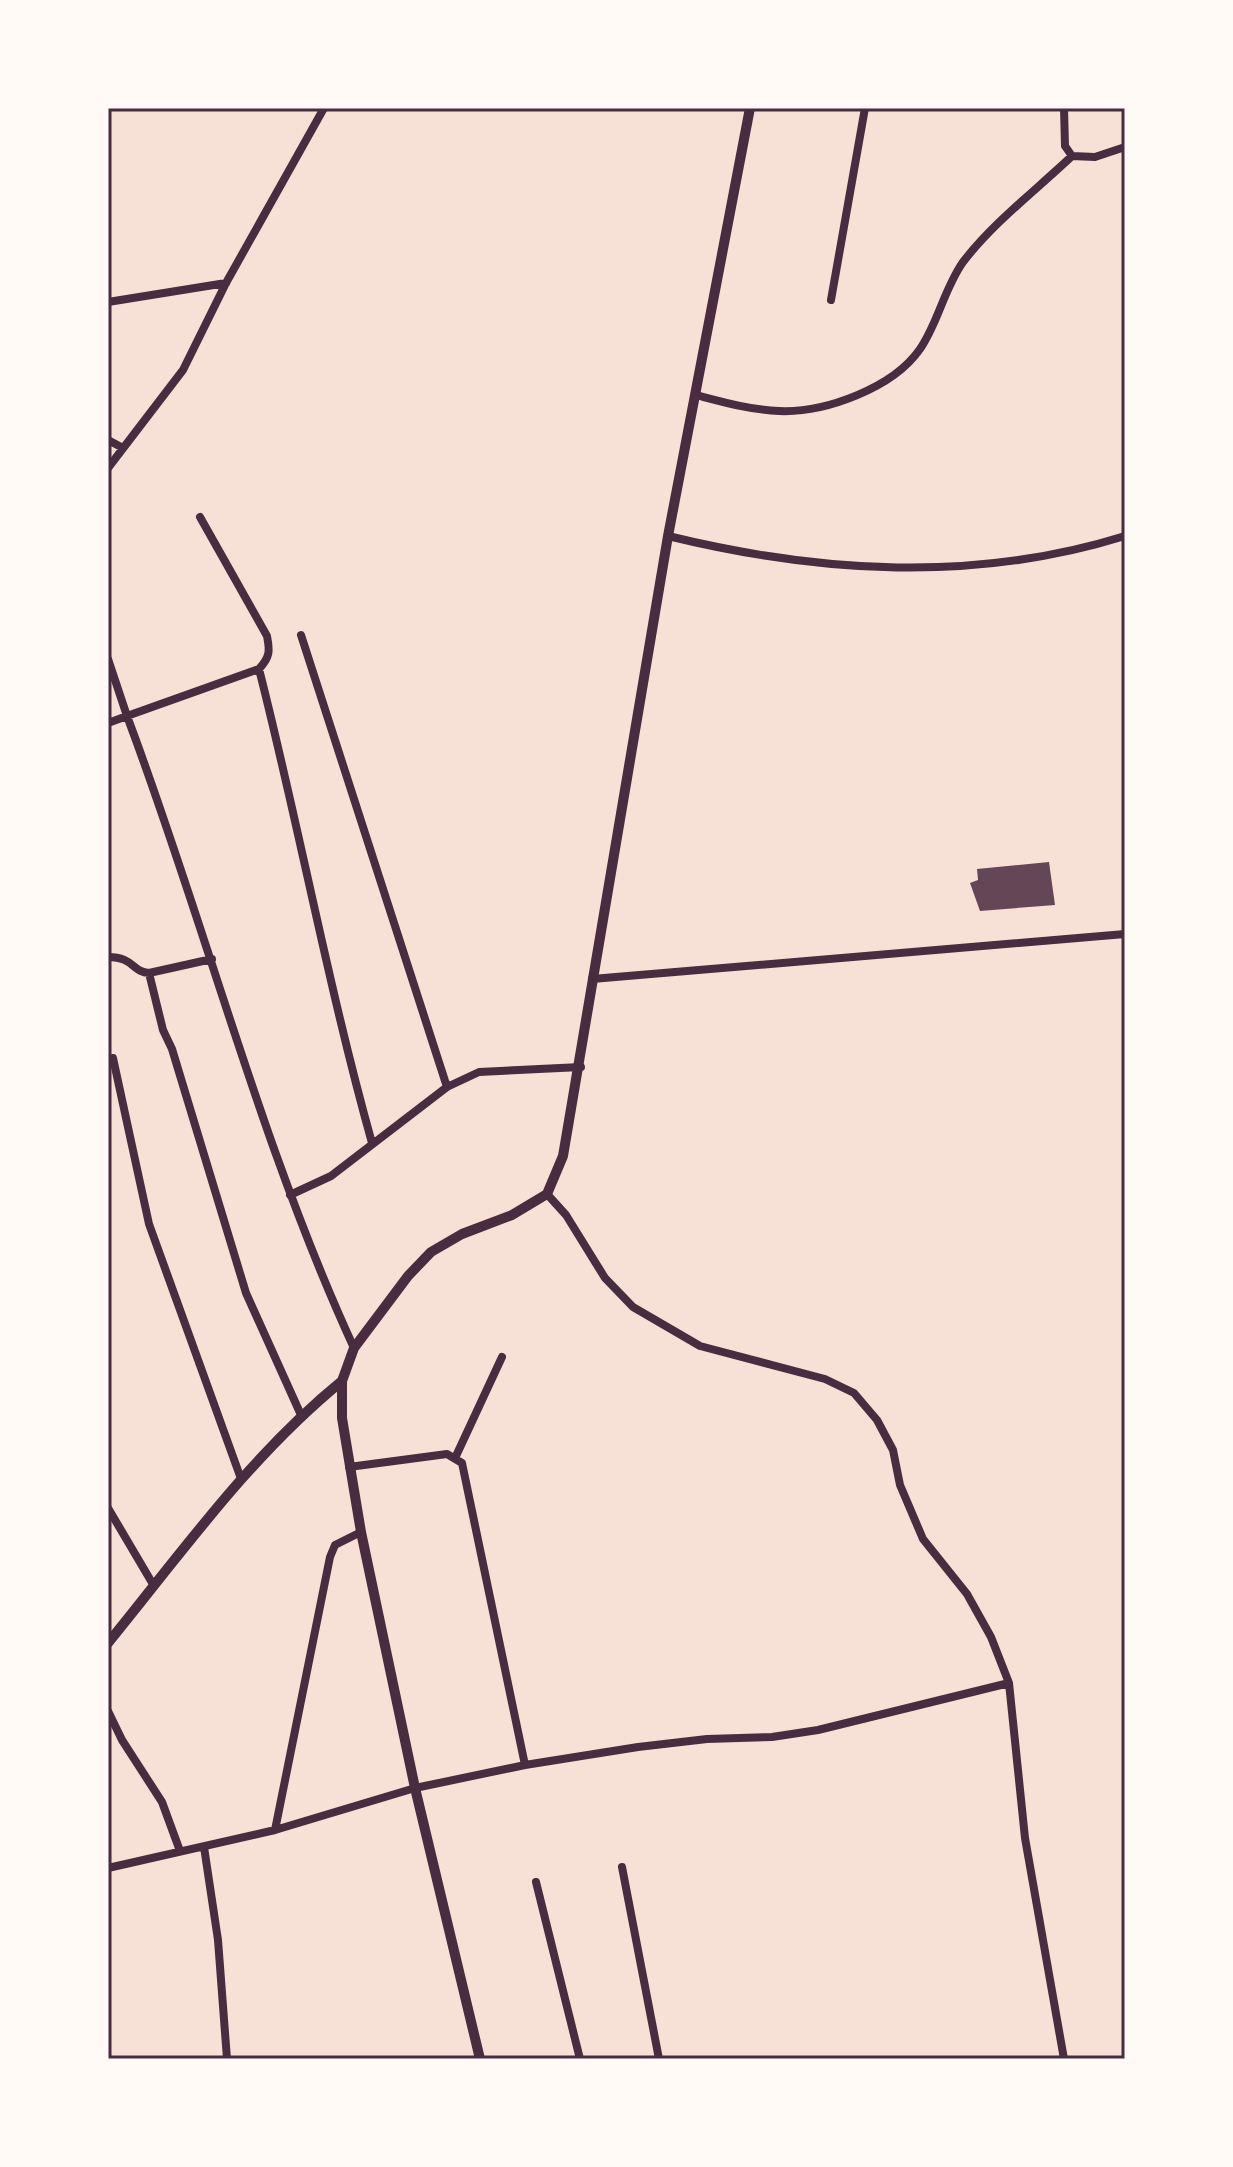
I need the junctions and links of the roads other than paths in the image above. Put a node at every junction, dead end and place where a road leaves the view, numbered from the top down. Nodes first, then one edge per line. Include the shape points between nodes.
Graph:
1 (324, 108) edge
2 (750, 108) edge
3 (865, 108) edge
4 (1064, 108) edge
5 (1125, 147) edge
6 (1072, 156) junction
7 (226, 283) junction
8 (831, 300) dead end
9 (108, 302) edge
10 (696, 395) junction
11 (108, 440) edge
12 (123, 448) junction
13 (108, 468) edge
14 (200, 517) dead end
15 (668, 536) junction
16 (1125, 536) edge
17 (301, 635) dead end
18 (108, 659) edge
19 (259, 669) junction
20 (127, 716) junction
21 (108, 723) edge
22 (1125, 934) edge
23 (108, 957) edge
24 (212, 959) junction
25 (149, 973) junction
26 (592, 979) junction
27 (113, 1058) dead end
28 (581, 1067) junction
29 (447, 1087) junction
30 (372, 1143) junction
31 (547, 1194) junction
32 (290, 1195) junction
33 (354, 1348) junction
34 (502, 1357) dead end
35 (342, 1381) junction
36 (301, 1415) junction
37 (456, 1456) junction
38 (349, 1467) junction
39 (240, 1476) junction
40 (108, 1508) edge
41 (361, 1532) junction
42 (154, 1586) junction
43 (108, 1643) edge
44 (1009, 1683) junction
45 (108, 1711) edge
46 (525, 1765) junction
47 (415, 1788) junction
48 (275, 1830) junction
49 (204, 1847) junction
50 (180, 1851) junction
51 (622, 1867) dead end
52 (108, 1868) edge
53 (536, 1882) dead end
54 (227, 2059) edge
55 (480, 2059) edge
56 (580, 2059) edge
57 (659, 2059) edge
58 (1064, 2059) edge

1 - 7 street
2 - 10 street
3 - 8 street
4 - 6 street via 1065,146
5 - 6 street via 1095,157
6 - 10 street via 963,263 920,348 901,370 876,385 804,410 754,409
7 - 9 street
7 - 12 street via 183,370
10 - 15 street
11 - 12 street
12 - 13 street
14 - 19 street via 267,636 270,652
15 - 16 street via 858,569 1029,558
15 - 26 street
17 - 29 street
18 - 20 street
19 - 20 street
19 - 30 street
20 - 21 street
20 - 24 street
22 - 26 street
23 - 25 street via 124,957 141,973
24 - 25 street
24 - 32 street
25 - 36 street via 246,1293
26 - 28 street
27 - 39 street via 149,1224
28 - 29 street via 479,1072
28 - 31 street via 563,1156
29 - 30 street
30 - 32 street via 331,1176
31 - 33 street via 431,1252
31 - 44 street via 605,1278 633,1307 700,1346 825,1379 854,1393 893,1450 900,1485 923,1539 967,1594
32 - 33 street
33 - 35 street
34 - 37 street
35 - 36 street
35 - 38 street
36 - 39 street
37 - 38 street
37 - 46 street via 465,1471
38 - 41 street
39 - 42 street
40 - 42 street
41 - 47 street
41 - 48 street via 335,1545 330,1557
42 - 43 street
44 - 46 street via 818,1730 638,1747
44 - 58 street via 1025,1838
45 - 50 street via 162,1802
46 - 47 street
47 - 48 street
47 - 55 street
48 - 49 street
49 - 50 street
49 - 54 street
50 - 52 street
51 - 57 street
53 - 56 street

